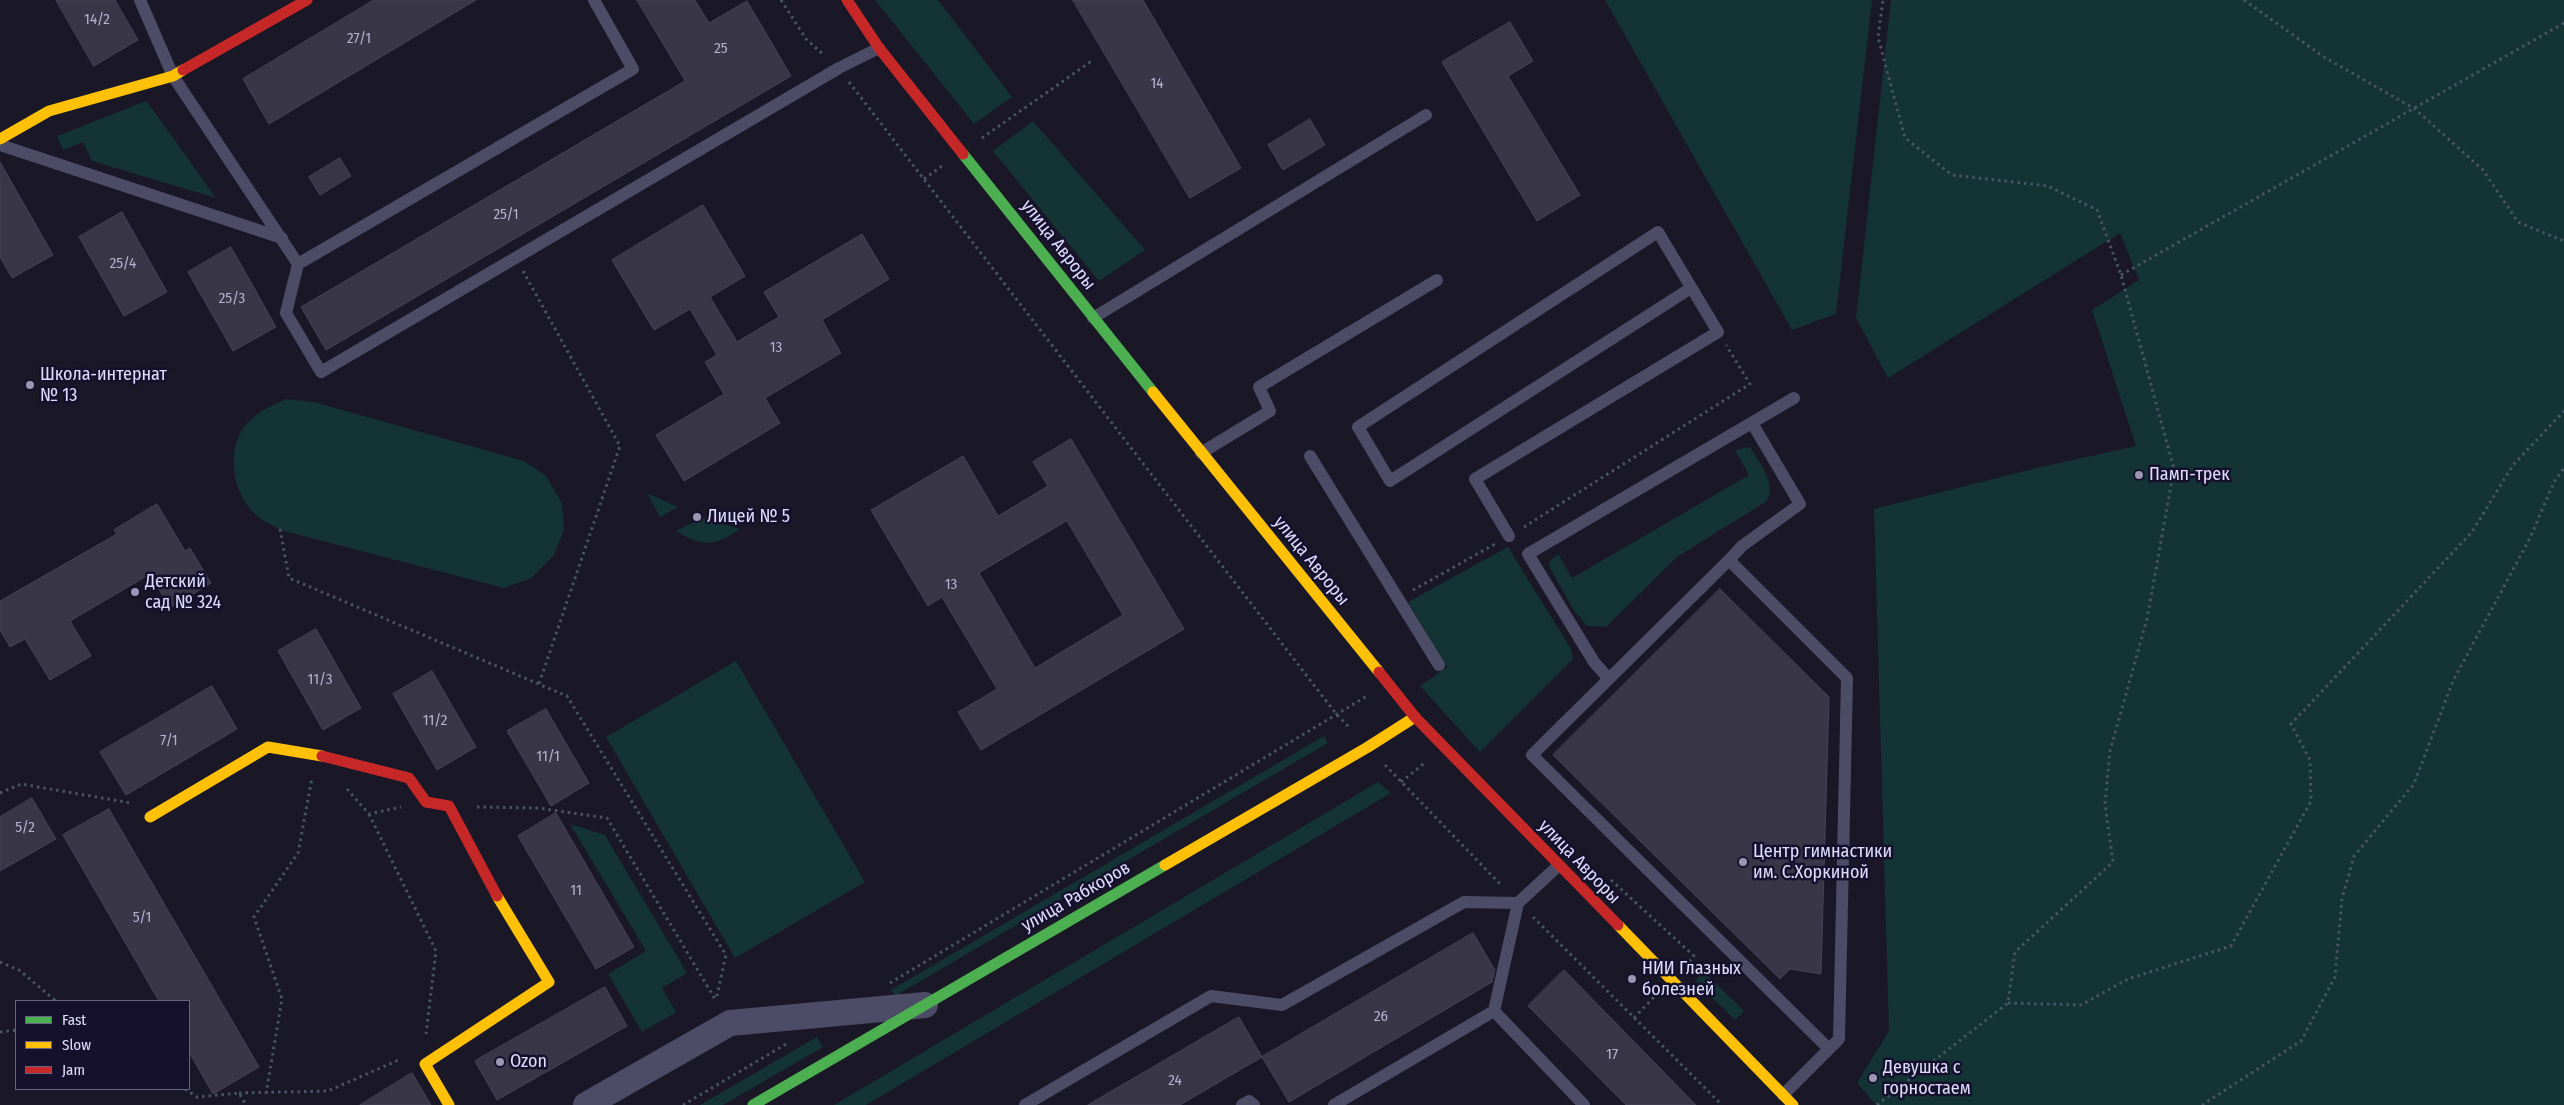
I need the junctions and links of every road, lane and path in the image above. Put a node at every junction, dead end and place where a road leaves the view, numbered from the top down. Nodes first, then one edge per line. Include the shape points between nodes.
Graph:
1 (140, 0) edge
2 (307, 0) edge
3 (594, 0) edge
4 (780, 0) edge
5 (848, 0) edge
6 (1883, 0) edge
7 (2244, 0) edge
8 (2564, 23) edge
9 (879, 48) junction
10 (1093, 60) dead end
11 (839, 68) junction
12 (173, 76) junction
13 (2414, 109) junction
14 (1426, 115) dead end
15 (0, 139) edge
16 (0, 145) edge
17 (962, 152) junction
18 (924, 179) junction
19 (282, 238) junction
20 (2564, 241) edge
21 (516, 257) junction
22 (298, 264) junction
23 (2121, 275) junction
24 (1437, 280) dead end
25 (1692, 288) junction
26 (1093, 318) junction
27 (1718, 332) junction
28 (1794, 398) dead end
29 (2564, 411) edge
30 (1752, 422) junction
31 (1201, 453) junction
32 (1310, 456) dead end
33 (2564, 468) edge
34 (280, 529) dead end
35 (1509, 536) junction
36 (1729, 560) junction
37 (1398, 598) junction
38 (1439, 665) dead end
39 (1609, 679) junction
40 (1388, 682) junction
41 (539, 684) junction
42 (1337, 715) junction
43 (1415, 716) junction
44 (1368, 747) junction
45 (316, 755) junction
46 (449, 806) junction
47 (369, 814) dead end
48 (150, 817) dead end
49 (1558, 866) junction
50 (1518, 903) junction
51 (0, 962) edge
52 (889, 984) dead end
53 (55, 1000) edge
54 (716, 1000) junction
55 (2008, 1003) junction
56 (925, 1005) junction
57 (1494, 1011) junction
58 (730, 1023) junction
59 (15, 1030) edge
60 (0, 1032) edge
61 (790, 1042) dead end
62 (425, 1048) junction
63 (1828, 1049) junction
64 (431, 1059) junction
65 (186, 1090) edge
66 (775, 1092) junction
67 (239, 1093) junction
68 (266, 1094) junction
69 (1783, 1095) junction
70 (246, 1105) edge
71 (449, 1105) edge
72 (586, 1105) edge
73 (683, 1105) edge
74 (753, 1105) edge
75 (783, 1105) edge
76 (1025, 1105) edge
77 (1242, 1105) edge
78 (1254, 1105) edge
79 (1334, 1105) edge
80 (1584, 1105) edge
81 (1722, 1105) edge
82 (1793, 1105) edge
83 (1877, 1105) edge
84 (2202, 1105) edge

1 - 12 lane
2 - 12 street
3 - 22 lane via 634,69
4 - 11 path via 806,39
5 - 9 street, улица Авроры
6 - 23 path via 1878,36 1905,138 1952,176 2048,186 2097,210
7 - 13 path via 2324,57
8 - 13 path
9 - 11 lane
9 - 17 street, улица Авроры
10 - 17 path
11 - 18 path
11 - 21 lane
12 - 15 street via 49,111
12 - 19 lane
13 - 20 path via 2483,170 2518,222
13 - 23 path
14 - 26 lane
16 - 19 lane
17 - 18 path
17 - 26 street, улица Авроры
18 - 42 path
19 - 22 lane
21 - 22 lane via 321,372 286,313
21 - 41 path via 620,446
23 - 55 path via 2174,469 2147,619 2110,751 2105,804 2113,862 2015,952
24 - 31 lane via 1259,387 1270,411
25 - 25 lane via 1390,481 1358,426 1658,232
25 - 27 lane
26 - 31 street, улица Авроры
27 - 35 path via 1750,384
27 - 35 lane via 1476,479
28 - 30 lane
29 - 55 path via 2513,466 2472,532 2291,724 2310,760 2311,801 2231,946 2128,978 2081,1005
30 - 36 lane via 1800,504 1742,546
30 - 39 lane via 1528,554 1594,662
31 - 40 street, улица Авроры
32 - 37 lane
33 - 84 path via 2454,681 2414,784 2354,856 2342,899 2335,977 2301,1041
34 - 41 path via 289,578
35 - 37 path
36 - 39 lane
36 - 63 lane via 1847,678 1839,1040
37 - 38 lane
39 - 63 lane via 1532,755
40 - 42 path
40 - 43 street, улица Авроры
41 - 54 path via 567,696 726,955
42 - 44 path
42 - 52 path
43 - 44 street, улица Рабкоров
43 - 49 street, улица Авроры
44 - 50 path
44 - 56 street, улица Рабкоров
45 - 46 street via 409,778 426,802
45 - 48 street via 268,747
45 - 68 path via 298,852 254,917 282,999
46 - 54 path via 538,808 607,818
46 - 64 street via 549,982
47 - 62 path via 436,951
49 - 50 lane
49 - 69 street, улица Авроры
50 - 57 lane
50 - 76 lane via 1464,902 1282,1005 1211,996
50 - 81 path
51 - 53 path via 19,970
54 - 58 path
55 - 83 path
56 - 58 street
56 - 66 street, улица Рабкоров
57 - 79 lane
57 - 80 lane
58 - 72 street
59 - 60 path
61 - 73 path
62 - 64 path
62 - 68 path via 328,1091
63 - 69 lane
64 - 71 street via 425,1064
65 - 67 path via 197,1097
66 - 74 street, улица Рабкоров
66 - 75 lane
67 - 68 path
67 - 70 path
69 - 82 street, улица Авроры
77 - 78 lane via 1249,1101

